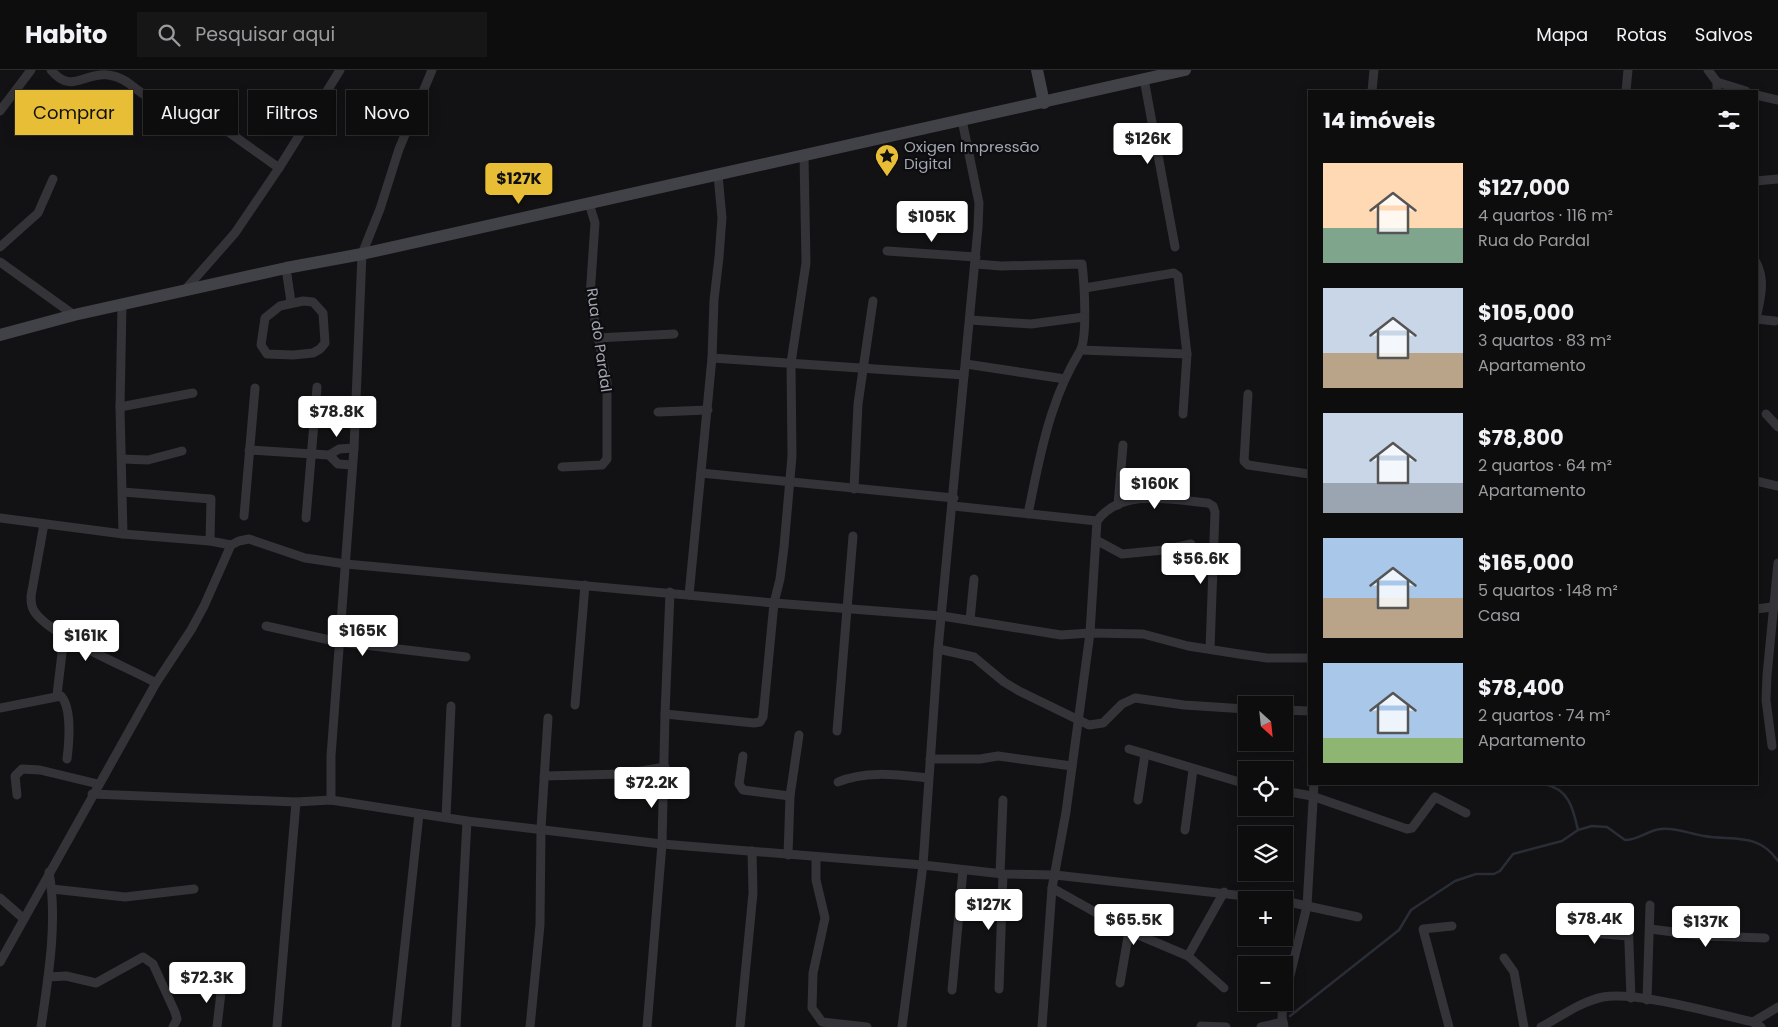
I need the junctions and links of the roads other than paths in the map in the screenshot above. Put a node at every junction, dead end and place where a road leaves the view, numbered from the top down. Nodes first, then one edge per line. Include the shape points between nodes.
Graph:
1 (31, 70) edge
2 (51, 70) edge
3 (340, 70) edge
4 (432, 70) edge
5 (1037, 70) edge
6 (1184, 70) edge
7 (1374, 70) edge
8 (1628, 70) edge
9 (1708, 70) edge
10 (1144, 79) junction
11 (1717, 87) edge
12 (1372, 90) edge
13 (1626, 90) edge
14 (1739, 90) edge
15 (1758, 96) edge
16 (1778, 100) edge
17 (1044, 103) junction
18 (0, 111) edge
19 (962, 120) junction
20 (804, 156) junction
21 (279, 168) junction
22 (718, 175) junction
23 (53, 179) dead end
24 (1778, 179) edge
25 (1758, 182) edge
26 (589, 203) junction
27 (0, 247) edge
28 (1176, 247) dead end
29 (887, 251) dead end
30 (362, 254) junction
31 (976, 260) junction
32 (0, 262) edge
33 (1758, 267) edge
34 (286, 268) junction
35 (1086, 288) junction
36 (182, 293) junction
37 (873, 301) dead end
38 (291, 302) junction
39 (122, 306) junction
40 (1758, 308) edge
41 (74, 316) junction
42 (1084, 317) junction
43 (1758, 319) edge
44 (970, 320) junction
45 (1775, 322) dead end
46 (674, 334) dead end
47 (0, 335) edge
48 (598, 338) junction
49 (1081, 350) junction
50 (1187, 354) junction
51 (712, 358) junction
52 (790, 362) junction
53 (966, 364) junction
54 (862, 368) junction
55 (964, 375) junction
56 (1065, 379) junction
57 (317, 387) dead end
58 (255, 388) dead end
59 (193, 393) dead end
60 (1248, 394) dead end
61 (120, 407) junction
62 (708, 410) junction
63 (658, 412) dead end
64 (1183, 414) dead end
65 (1766, 414) dead end
66 (1778, 426) edge
67 (1123, 445) dead end
68 (354, 448) junction
69 (250, 450) junction
70 (182, 451) dead end
71 (311, 454) junction
72 (329, 455) junction
73 (122, 459) junction
74 (352, 465) junction
75 (562, 467) dead end
76 (701, 473) junction
77 (1308, 474) edge
78 (790, 480) junction
79 (1758, 481) edge
80 (1778, 486) edge
81 (854, 489) junction
82 (123, 492) junction
83 (954, 502) junction
84 (1118, 505) junction
85 (1028, 514) junction
86 (244, 516) dead end
87 (0, 518) edge
88 (306, 518) dead end
89 (1097, 521) junction
90 (44, 524) junction
91 (122, 534) junction
92 (854, 536) dead end
93 (1096, 540) junction
94 (210, 541) junction
95 (1191, 544) dead end
96 (231, 545) junction
97 (1778, 563) edge
98 (346, 564) junction
99 (974, 579) dead end
100 (585, 585) junction
101 (670, 592) junction
102 (689, 595) junction
103 (774, 603) junction
104 (1772, 607) junction
105 (846, 609) junction
106 (1758, 609) edge
107 (942, 616) junction
108 (970, 620) junction
109 (266, 626) dead end
110 (1090, 633) junction
111 (64, 636) junction
112 (339, 642) junction
113 (938, 648) junction
114 (1210, 649) junction
115 (466, 657) dead end
116 (1308, 658) edge
117 (156, 684) junction
118 (57, 695) junction
119 (575, 705) dead end
120 (451, 706) dead end
121 (0, 708) edge
122 (1238, 708) edge
123 (1293, 710) edge
124 (1308, 711) edge
125 (665, 714) junction
126 (548, 718) dead end
127 (1078, 719) junction
128 (837, 731) dead end
129 (799, 735) dead end
130 (1772, 746) dead end
131 (1129, 749) dead end
132 (1145, 754) junction
133 (743, 756) dead end
134 (67, 759) dead end
135 (930, 759) junction
136 (1072, 766) junction
137 (666, 767) junction
138 (1193, 770) junction
139 (544, 776) junction
140 (928, 778) junction
141 (838, 782) dead end
142 (1238, 782) edge
143 (98, 784) junction
144 (1314, 785) edge
145 (1293, 793) edge
146 (92, 794) junction
147 (17, 795) dead end
148 (790, 796) junction
149 (1312, 796) junction
150 (331, 800) junction
151 (1003, 800) dead end
152 (1138, 800) dead end
153 (296, 802) junction
154 (1466, 812) dead end
155 (419, 814) junction
156 (446, 817) junction
157 (467, 821) junction
158 (541, 828) junction
159 (1185, 830) dead end
160 (662, 844) junction
161 (752, 851) junction
162 (788, 855) junction
163 (816, 857) junction
164 (923, 865) junction
165 (963, 870) junction
166 (49, 872) junction
167 (1002, 874) junction
168 (1055, 875) junction
169 (1052, 888) junction
170 (52, 889) junction
171 (194, 889) dead end
172 (1224, 892) junction
173 (1238, 894) edge
174 (0, 898) edge
175 (1293, 903) edge
176 (1650, 905) dead end
177 (1307, 906) junction
178 (1358, 918) dead end
179 (1628, 918) dead end
180 (24, 919) junction
181 (1587, 920) dead end
182 (1452, 926) dead end
183 (1650, 929) junction
184 (1129, 931) junction
185 (1628, 936) junction
186 (1765, 938) dead end
187 (1188, 956) junction
188 (1504, 958) dead end
189 (0, 962) edge
190 (1293, 964) edge
191 (48, 977) junction
192 (1120, 983) dead end
193 (222, 984) dead end
194 (1224, 988) dead end
195 (999, 989) dead end
196 (952, 990) dead end
197 (1631, 998) junction
198 (1647, 1000) junction
199 (1778, 1007) edge
200 (1284, 1011) edge
201 (1284, 1024) edge
202 (1757, 1024) edge
203 (1201, 1026) dead end
204 (42, 1027) edge
205 (173, 1027) edge
206 (217, 1027) edge
207 (277, 1027) edge
208 (396, 1027) edge
209 (456, 1027) edge
210 (530, 1027) edge
211 (647, 1027) edge
212 (740, 1027) edge
213 (867, 1027) edge
214 (902, 1027) edge
215 (1042, 1027) edge
216 (1226, 1027) edge
217 (1260, 1027) edge
218 (1449, 1027) edge
219 (1524, 1027) edge
220 (1541, 1027) edge

1 - 18 street
2 - 21 street via 74,83 94,76 113,76 130,82 156,101 178,96
3 - 21 street
4 - 30 street via 399,148
5 - 17 main road
6 - 10 main road
7 - 12 street
8 - 13 street
9 - 11 street
10 - 17 main road
10 - 28 street
11 - 14 street
15 - 16 street
17 - 19 main road
19 - 20 main road
19 - 31 street via 979,203
20 - 22 main road
20 - 52 street via 806,263
21 - 36 street via 235,233
22 - 26 main road
22 - 51 street via 722,218
23 - 27 street via 38,213
24 - 25 street
26 - 30 main road
26 - 48 street, Rua do Pardal via 595,223 590,296
29 - 31 street
30 - 34 main road
30 - 68 street
31 - 35 street via 1001,266 1082,264
31 - 44 street
32 - 41 street
33 - 40 street via 1762,285
34 - 36 main road
34 - 38 street
35 - 42 street
35 - 50 street via 1174,273 1179,279
36 - 39 main road
37 - 54 street
38 - 38 street via 271,311 265,318 261,345 267,354 312,353 324,343 323,313 318,306 313,302
39 - 41 main road
39 - 61 street
41 - 47 main road
42 - 44 street via 1031,324
42 - 49 street
43 - 45 street
44 - 53 street
46 - 48 street
48 - 75 street, Rua do Pardal via 607,382 607,459 602,465
49 - 50 street
49 - 56 street
50 - 64 street
51 - 52 street
51 - 62 street
52 - 54 street
52 - 78 street
53 - 55 street
53 - 56 street
54 - 55 street
54 - 81 street via 854,443
55 - 83 street
56 - 85 street via 1044,436
57 - 71 street
58 - 69 street
59 - 61 street
60 - 77 street via 1244,461
61 - 73 street
62 - 63 street
62 - 76 street
65 - 66 street
67 - 84 street
68 - 72 street via 340,449
68 - 74 street
69 - 71 street
69 - 86 street
70 - 73 street via 148,460
71 - 72 street
71 - 88 street
72 - 74 street via 338,464
73 - 82 street
74 - 98 street
76 - 78 street
76 - 102 street
78 - 81 street
78 - 103 street via 780,579
79 - 80 street
81 - 83 street
82 - 91 street
82 - 94 street via 211,499
83 - 85 street
83 - 107 street
84 - 89 street via 1102,514
84 - 114 street via 1152,498 1213,506
85 - 89 street
87 - 90 street
89 - 93 street
90 - 91 street
90 - 111 street via 31,605 35,613
91 - 94 street
92 - 105 street
93 - 95 street via 1122,554
93 - 110 street
94 - 96 street
96 - 98 street via 249,539 305,558
96 - 117 street via 204,606
97 - 104 street
98 - 100 street
98 - 112 street
99 - 108 street
100 - 101 street
100 - 119 street
101 - 102 street
101 - 125 street
102 - 103 street
103 - 105 street
103 - 125 street via 765,708 760,722
104 - 106 street
104 - 130 street via 1766,700
105 - 107 street
105 - 128 street
107 - 108 street
107 - 113 street
108 - 110 street via 1055,634
109 - 112 street
110 - 114 street via 1143,634
110 - 127 street
111 - 117 street
111 - 118 street
112 - 115 street
112 - 150 street
113 - 127 street via 974,657 1019,691
113 - 135 street
114 - 116 street via 1267,658
117 - 143 street
118 - 121 street
118 - 134 street via 64,699 68,721
120 - 156 street
122 - 127 street via 1136,698 1126,701 1103,723 1089,725
123 - 124 street
125 - 137 street
126 - 139 street
127 - 136 street
129 - 148 street
131 - 132 street
132 - 138 street
132 - 152 street
133 - 148 street via 739,784 743,790
135 - 136 street via 1014,757
135 - 140 street
136 - 168 street
137 - 139 street via 623,774
137 - 160 street
138 - 142 street
138 - 159 street
139 - 158 street
140 - 141 street via 870,776
140 - 164 street
143 - 146 street
143 - 147 street via 40,770 22,769 15,776
144 - 149 street
145 - 149 street
146 - 153 street
146 - 166 street
148 - 162 street
149 - 154 street via 1407,829 1412,828 1435,797
149 - 177 street
150 - 153 street
150 - 155 street
151 - 167 street
153 - 207 street
155 - 156 street
155 - 208 street
156 - 157 street
157 - 158 street
157 - 209 street
158 - 160 street
158 - 210 street via 540,925
160 - 161 street
160 - 211 street
161 - 162 street
161 - 212 street via 753,893
162 - 163 street
163 - 164 street
163 - 213 street via 816,880 825,918 813,973 812,1008 822,1022
164 - 165 street
164 - 214 street
165 - 167 street
165 - 196 street
166 - 170 street
166 - 180 street
167 - 168 street
167 - 195 street
168 - 169 street
168 - 172 street
169 - 184 street
169 - 215 street
170 - 171 street via 125,897
170 - 191 street
172 - 173 street
172 - 187 street
174 - 180 street
175 - 177 street
176 - 183 street
177 - 178 street
177 - 190 street
179 - 185 street
180 - 189 street
181 - 185 street via 1593,933
182 - 218 street via 1424,929
183 - 186 street via 1705,936
183 - 198 street
184 - 187 street
184 - 192 street
185 - 197 street
187 - 194 street
188 - 219 street via 1514,972
191 - 204 street
191 - 205 street via 66,976 96,983 143,957 153,964 177,1019
193 - 206 street
197 - 198 street
197 - 220 street via 1602,997
198 - 202 street
199 - 202 street
200 - 201 street
201 - 217 street
203 - 216 street

